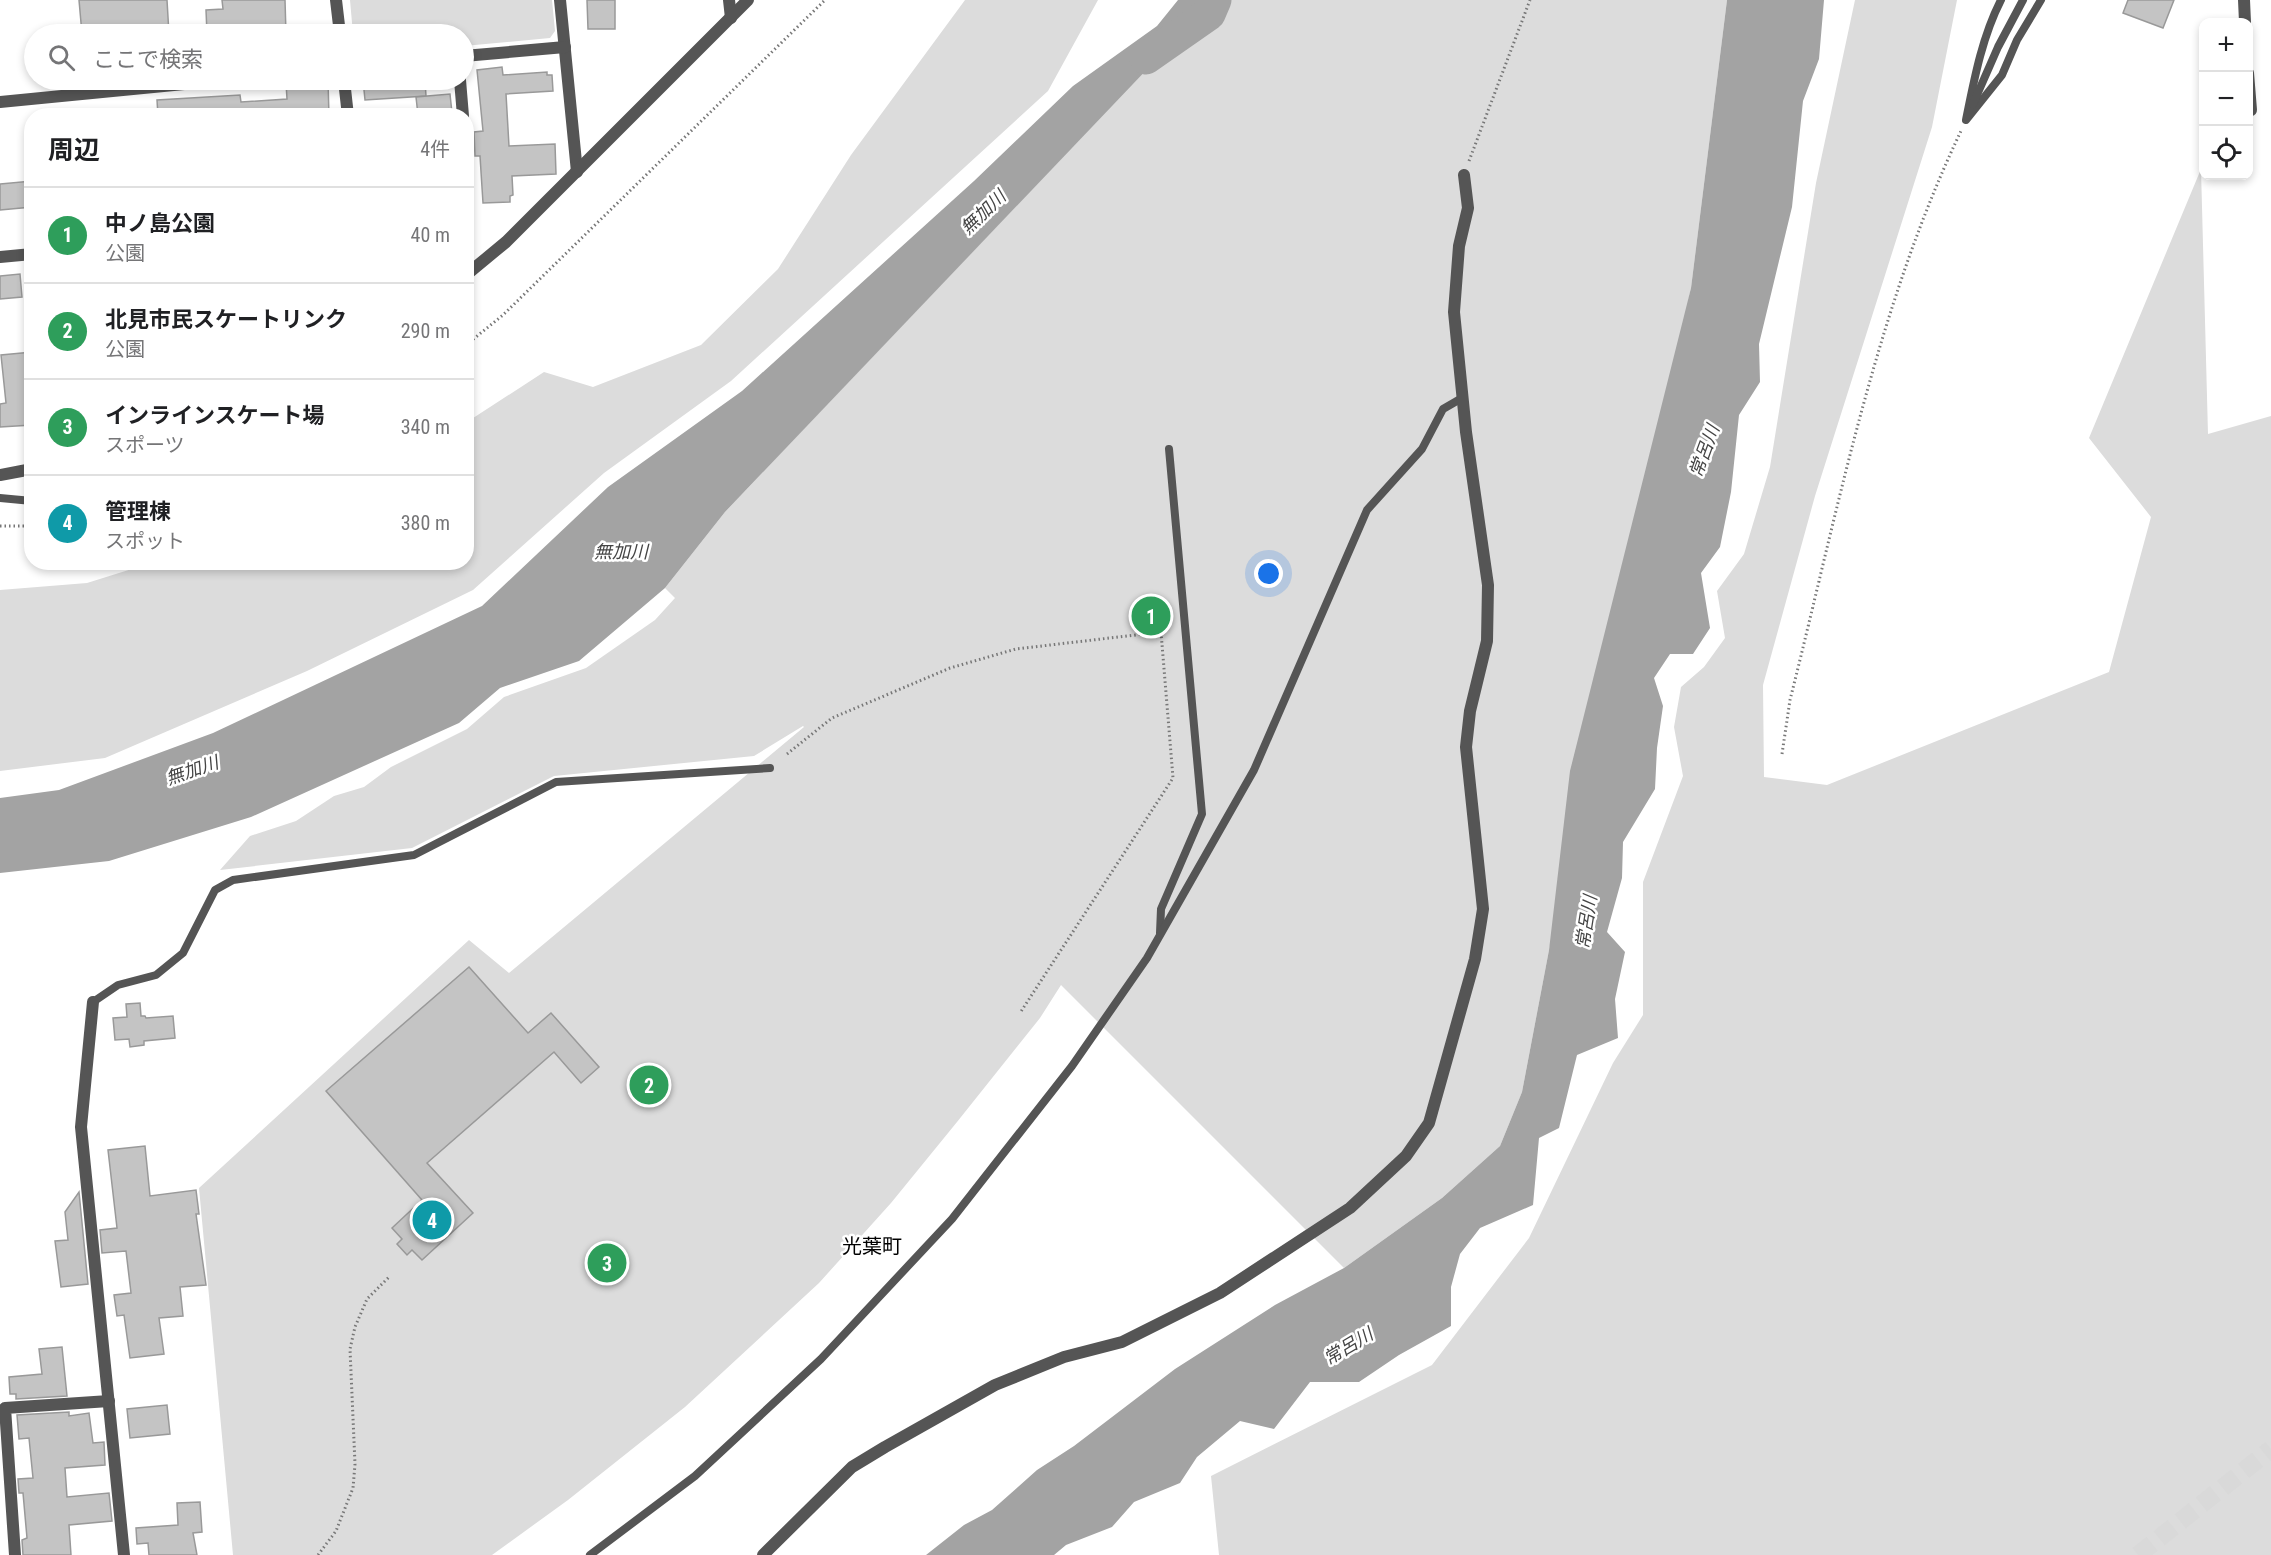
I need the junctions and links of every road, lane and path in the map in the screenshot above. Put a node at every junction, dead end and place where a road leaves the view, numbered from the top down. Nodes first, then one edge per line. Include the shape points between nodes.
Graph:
1 (336, 0) edge
2 (560, 0) edge
3 (729, 0) edge
4 (748, 0) edge
5 (825, 0) edge
6 (1530, 0) edge
7 (2001, 0) edge
8 (2023, 0) edge
9 (2041, 0) edge
10 (2244, 0) edge
11 (731, 18) junction
12 (2245, 18) edge
13 (339, 24) edge
14 (565, 47) junction
15 (474, 56) edge
16 (123, 90) edge
17 (345, 90) edge
18 (461, 90) edge
19 (0, 102) edge
20 (347, 108) edge
21 (462, 108) edge
22 (1966, 120) junction
23 (577, 172) junction
24 (1464, 175) joint
25 (24, 255) edge
26 (0, 257) edge
27 (474, 268) edge
28 (474, 339) edge
29 (1462, 398) junction
30 (1169, 449) dead end
31 (24, 470) edge
32 (0, 475) edge
33 (0, 498) edge
34 (24, 500) edge
35 (0, 526) edge
36 (24, 526) edge
37 (787, 754) dead end
38 (1782, 754) dead end
39 (770, 768) dead end
40 (1160, 934) junction
41 (93, 1002) joint
42 (1020, 1012) dead end
43 (390, 1276) dead end
44 (109, 1401) junction
45 (15, 1555) edge
46 (124, 1555) edge
47 (318, 1555) edge
48 (590, 1555) edge
49 (763, 1555) edge

1 - 13 street
2 - 14 street
3 - 11 street
4 - 11 street
5 - 28 path via 503,315
6 - 24 path
7 - 22 lane via 1985,40
8 - 22 lane
9 - 22 lane via 2002,75
10 - 12 street
11 - 23 street
14 - 15 street
14 - 23 street
16 - 19 street
17 - 20 street
18 - 21 street
22 - 38 path via 1924,219 1873,371 1790,700
23 - 27 street
24 - 29 street via 1468,208 1459,246 1454,312
25 - 26 street
29 - 40 lane via 1443,409 1422,449 1367,510 1254,770
29 - 49 street via 1488,585 1487,641 1470,711 1466,747 1483,909 1475,959 1429,1123 1406,1156 1350,1208 1220,1293 1122,1342 1064,1357 995,1384 885,1447 852,1467
30 - 40 lane via 1202,814 1161,909
31 - 32 street
33 - 34 lane
35 - 36 path
37 - 42 path via 832,718 950,668 1016,649 1161,632 1173,778
39 - 41 lane via 556,782 414,855 233,880 215,890 183,953 156,975 118,985
40 - 48 lane via 1072,1066 952,1219 821,1359 694,1476
41 - 44 street via 81,1127
43 - 47 path via 367,1299 355,1327 350,1358 353,1488 336,1531
44 - 45 street via 5,1408
44 - 46 street

